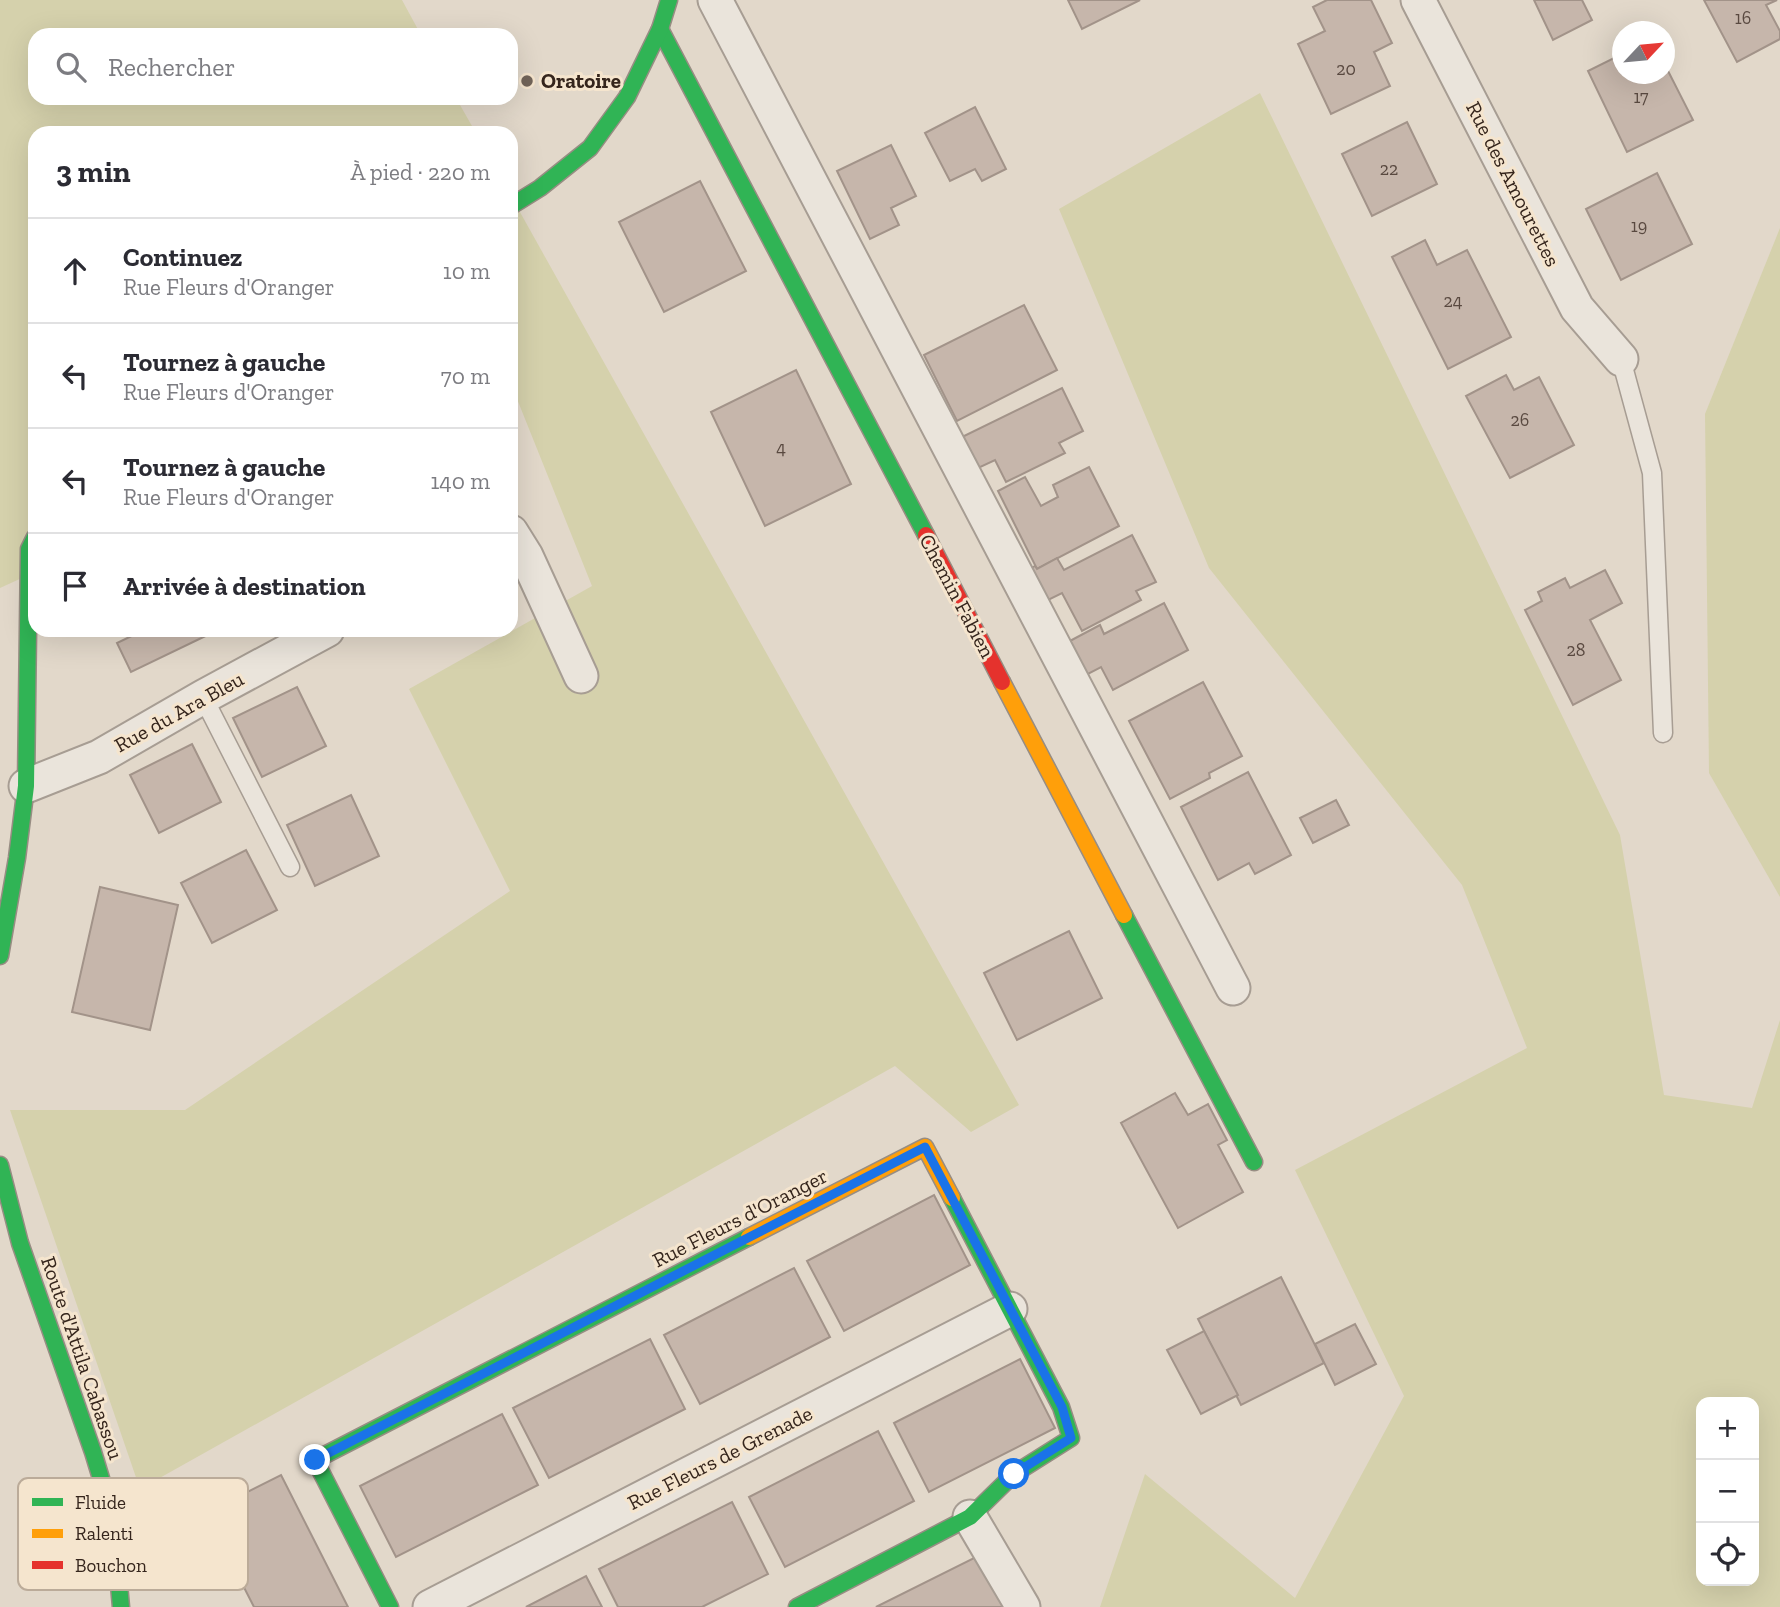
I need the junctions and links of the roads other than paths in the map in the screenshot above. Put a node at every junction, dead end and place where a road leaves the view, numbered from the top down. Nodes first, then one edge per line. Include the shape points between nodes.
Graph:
1 (669, 0) edge
2 (715, 0) edge
3 (1418, 0) edge
4 (660, 29) junction
5 (518, 201) edge
6 (1621, 359) joint
7 (518, 543) edge
8 (28, 628) edge
9 (314, 637) edge
10 (581, 676) dead end
11 (203, 697) junction
12 (1664, 733) dead end
13 (26, 786) junction
14 (290, 867) dead end
15 (0, 956) edge
16 (1233, 988) dead end
17 (1254, 1162) dead end
18 (0, 1165) edge
19 (1010, 1309) junction
20 (101, 1478) edge
21 (970, 1517) junction
22 (390, 1607) edge
23 (430, 1607) edge
24 (797, 1607) edge
25 (1023, 1607) edge

1 - 4 street
2 - 16 street
3 - 6 street, Rue des Amourettes via 1577,308
4 - 5 street via 627,97 590,148
4 - 17 street, Chemin Fabien
6 - 12 lane via 1652,473
7 - 10 street
8 - 13 street
9 - 11 street, Rue du Ara Bleu
11 - 13 street, Rue du Ara Bleu via 99,757
11 - 14 lane
13 - 15 street
18 - 20 street, Route d'Attila Cabassou via 20,1243
19 - 21 street, Rue Fleurs d'Oranger via 1062,1407 1071,1438 1014,1474
19 - 22 street, Rue Fleurs d'Oranger via 925,1147 315,1460
19 - 23 street, Rue Fleurs de Grenade
21 - 24 street
21 - 25 street

